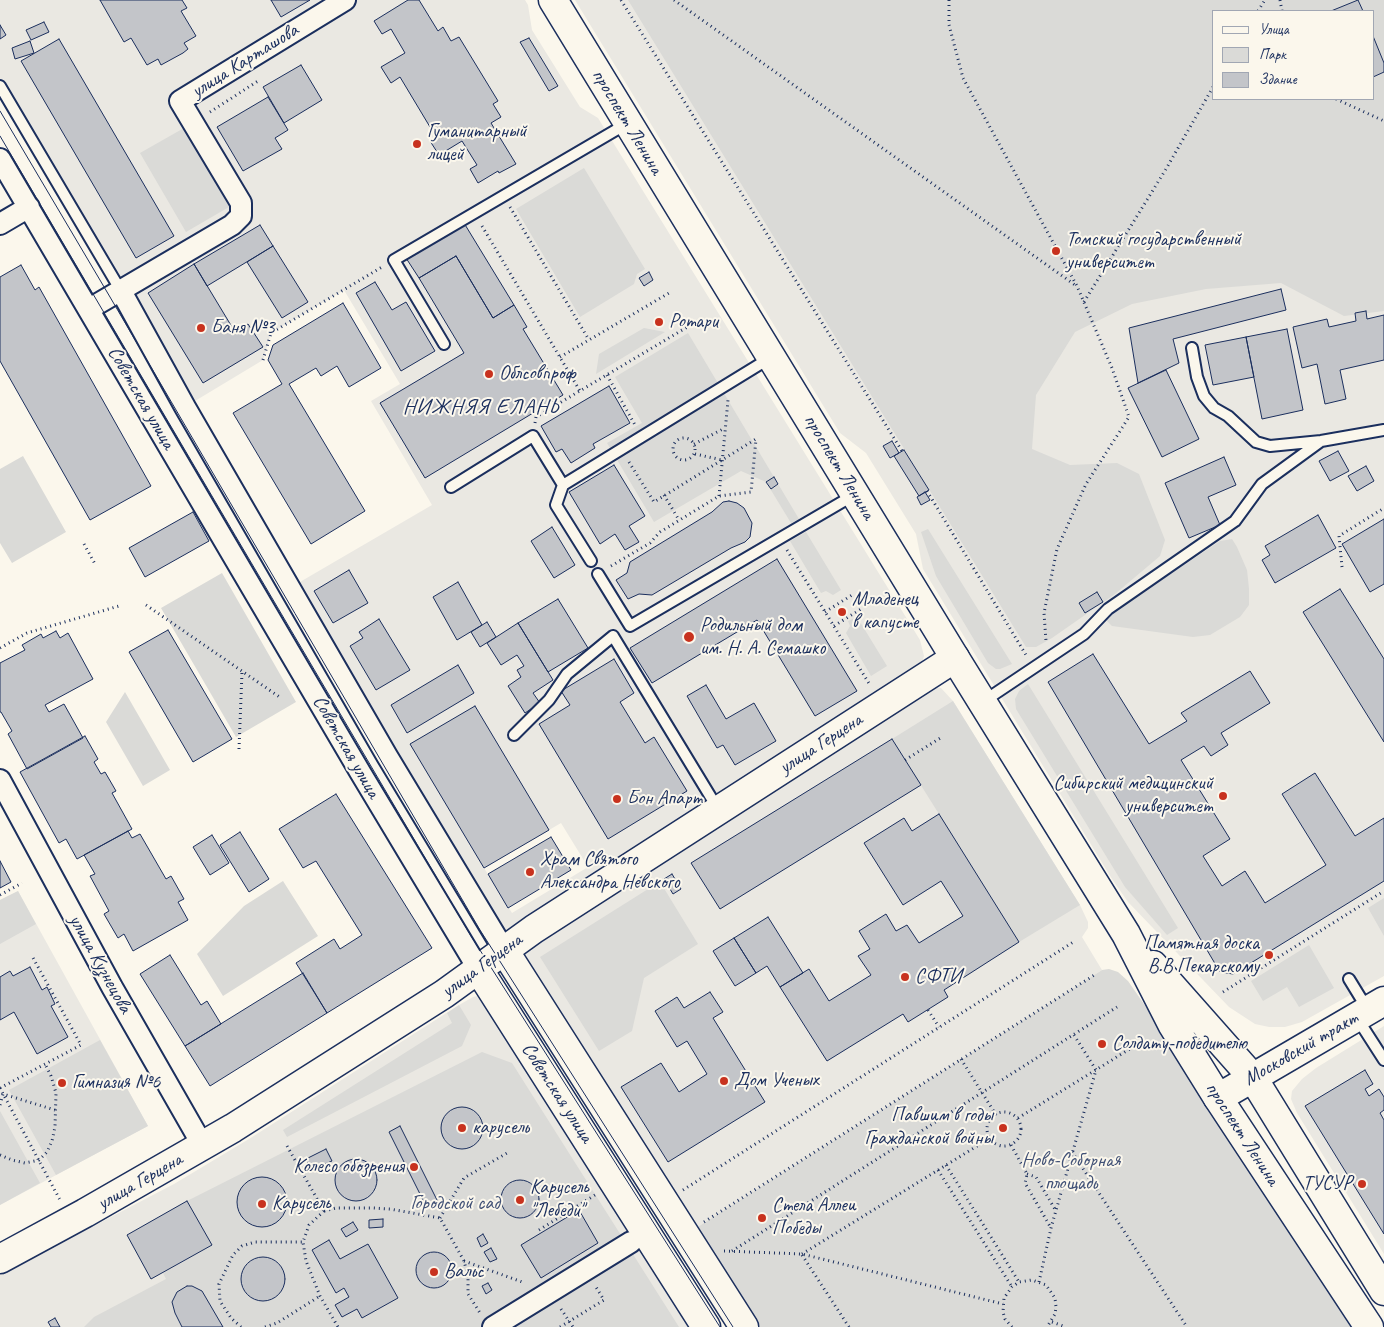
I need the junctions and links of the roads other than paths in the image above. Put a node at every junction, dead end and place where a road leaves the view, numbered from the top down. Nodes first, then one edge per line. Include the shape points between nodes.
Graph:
1 (345, 0) edge
2 (553, 0) edge
3 (0, 86) edge
4 (628, 123) junction
5 (0, 159) edge
6 (29, 207) junction
7 (0, 224) edge
8 (121, 291) junction
9 (89, 309) junction
10 (444, 344) dead end
11 (1192, 348) dead end
12 (771, 357) junction
13 (1384, 430) edge
14 (1321, 441) junction
15 (563, 484) junction
16 (451, 487) dead end
17 (855, 494) junction
18 (591, 561) dead end
19 (598, 574) road end
20 (955, 658) junction
21 (982, 702) junction
22 (514, 735) dead end
23 (0, 780) edge
24 (719, 810) junction
25 (1126, 934) junction
26 (504, 950) junction
27 (479, 970) junction
28 (1348, 979) dead end
29 (1370, 1010) edge
30 (1384, 1060) edge
31 (1252, 1078) junction
32 (1218, 1098) junction
33 (203, 1146) junction
34 (631, 1242) dead end
35 (0, 1258) edge
36 (1384, 1291) edge
37 (488, 1323) edge
38 (706, 1327) edge
39 (744, 1327) edge
40 (1369, 1327) edge

1 - 8 street, улица Карташова via 180,101 241,203 240,216 232,225
2 - 4 main road, проспект Ленина
3 - 8 lane
4 - 10 lane via 394,260
4 - 12 main road, проспект Ленина
5 - 6 street, Советская улица
6 - 7 street
6 - 9 street, Советская улица
8 - 9 street, улица Карташова
8 - 26 street, Советская улица via 377,739
9 - 27 street, Советская улица
11 - 14 lane via 1204,396 1256,442 1270,446
12 - 15 lane
12 - 17 main road, проспект Ленина
13 - 14 lane
14 - 21 lane via 1262,484 1235,521 1108,609 1084,634
15 - 16 lane via 534,436
15 - 18 lane via 556,504
17 - 19 lane via 630,626
17 - 20 main road, проспект Ленина
20 - 21 main road, проспект Ленина
20 - 24 main road, улица Герцена
21 - 25 main road, проспект Ленина
22 - 24 lane via 548,700 566,674 613,636
23 - 33 street, улица Кузнецова
24 - 26 main road, улица Герцена
25 - 31 main road, проспект Ленина
25 - 32 main road, проспект Ленина via 1172,1024
26 - 27 main road, улица Герцена
26 - 39 main road, Советская улица
27 - 33 main road, улица Герцена
27 - 38 main road, Советская улица
28 - 29 lane
29 - 30 lane
29 - 31 main road, Московский тракт
31 - 32 main road, Московский тракт
31 - 36 main road, проспект Ленина
32 - 40 main road, проспект Ленина
33 - 35 main road, улица Герцена
34 - 37 street via 550,1292

